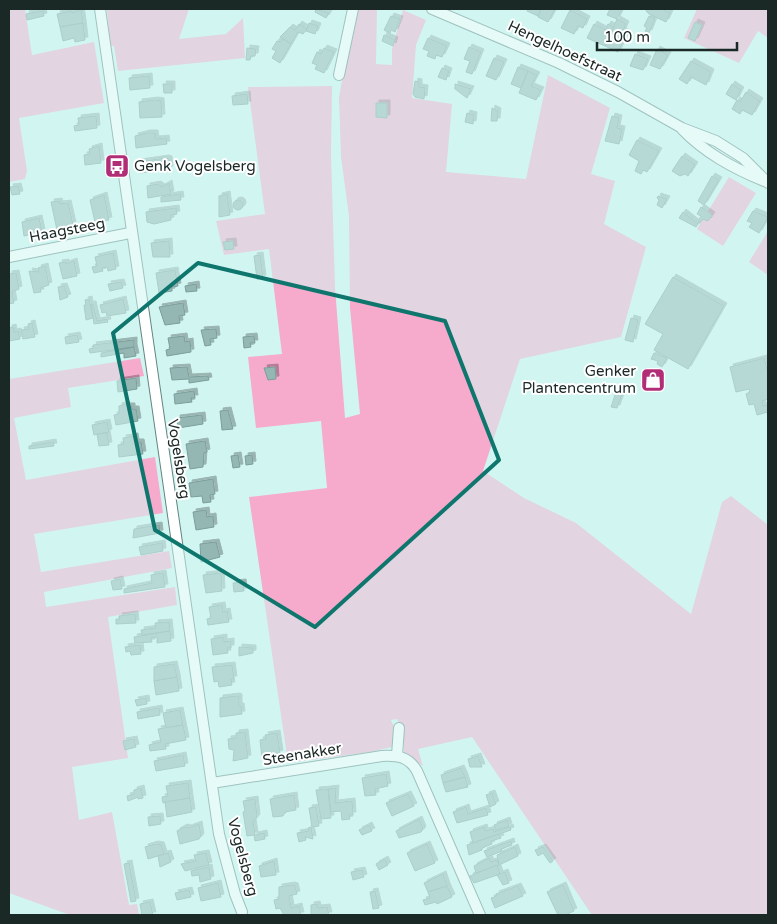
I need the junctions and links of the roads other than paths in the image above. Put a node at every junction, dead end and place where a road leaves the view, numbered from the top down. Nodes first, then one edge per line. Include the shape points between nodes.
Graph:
1 (100, 9) edge
2 (353, 9) edge
3 (432, 9) edge
4 (338, 75) dead end
5 (768, 183) edge
6 (130, 233) junction
7 (9, 257) edge
8 (399, 728) dead end
9 (397, 756) junction
10 (212, 783) junction
11 (242, 912) dead end
12 (480, 915) edge

1 - 6 street, Vogelsberg
2 - 4 street
3 - 5 street, Hengelhoefstraat via 618,92 682,128 705,150 733,168
6 - 7 street, Haagsteeg
6 - 10 street, Vogelsberg
8 - 9 street
9 - 10 street, Steenakker
9 - 12 street via 408,760 417,771
10 - 11 street, Vogelsberg via 222,843

